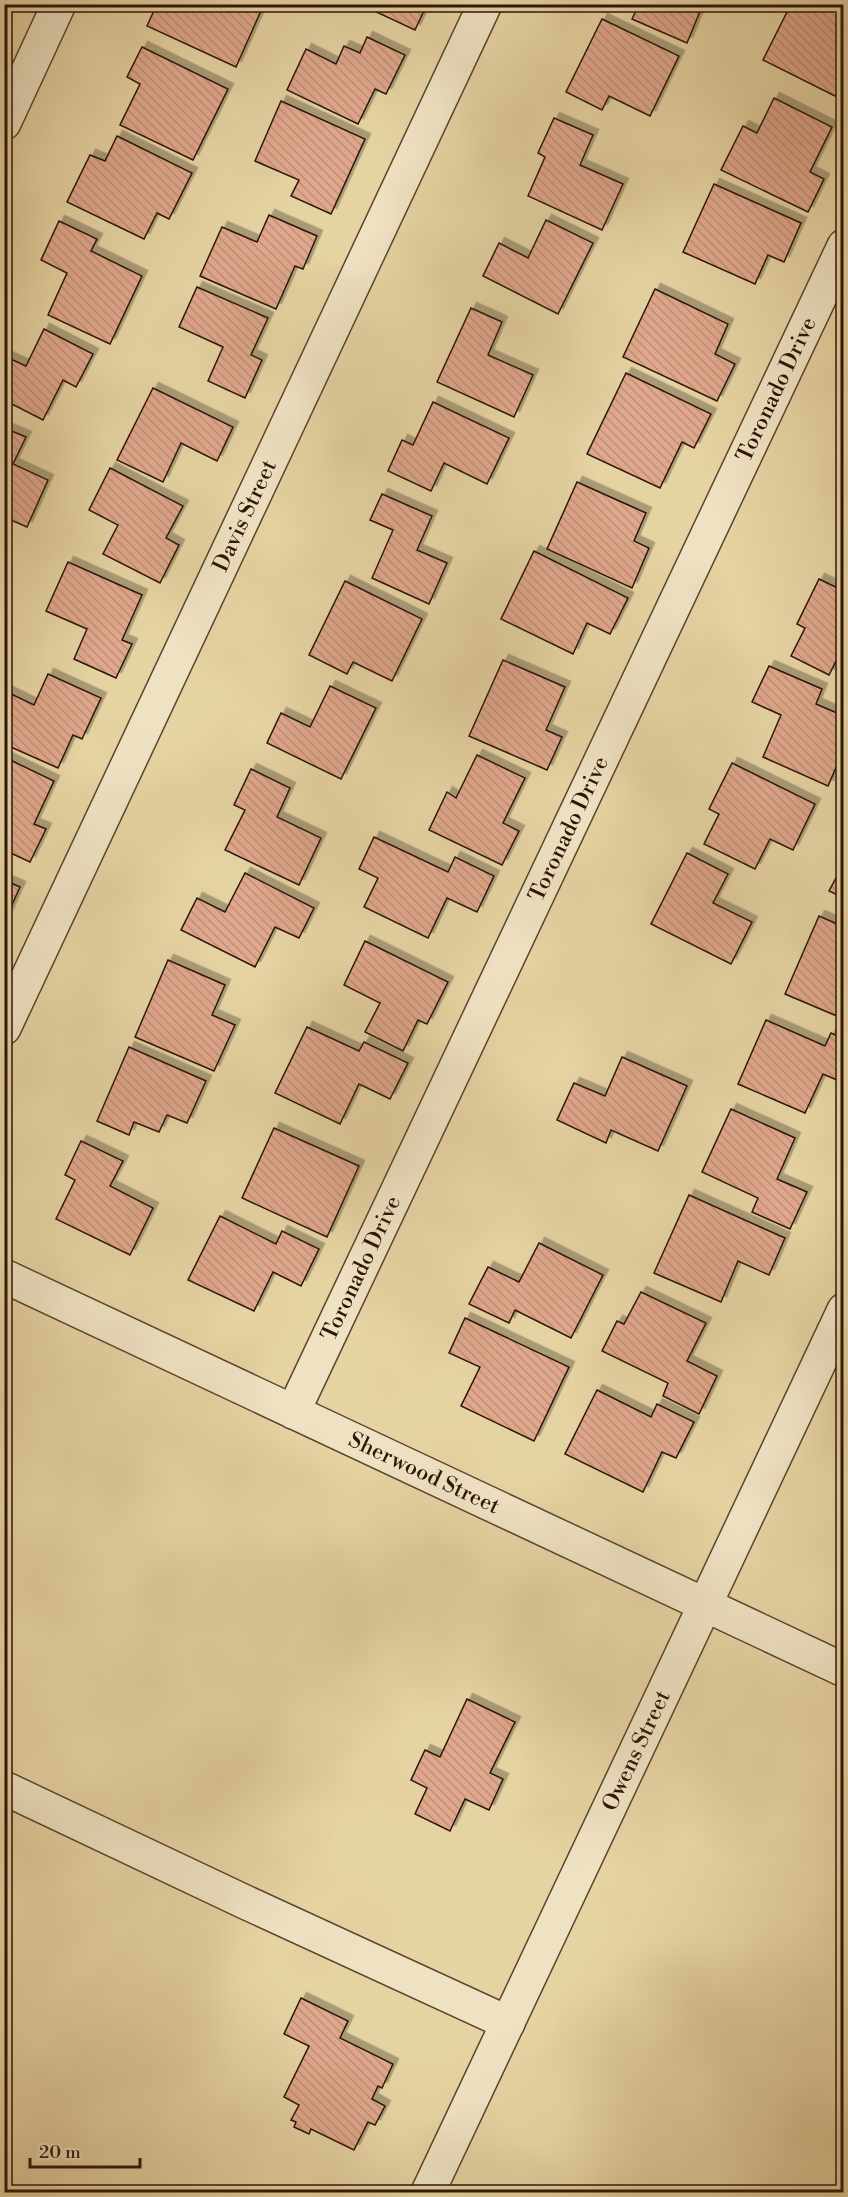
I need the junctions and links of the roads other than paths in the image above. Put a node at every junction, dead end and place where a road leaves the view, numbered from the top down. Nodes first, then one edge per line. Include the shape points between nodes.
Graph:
1 (59, 4) edge
2 (484, 4) edge
3 (4, 123) edge
4 (843, 246) edge
5 (4, 1028) edge
6 (4, 1276) edge
7 (843, 1310) edge
8 (293, 1412) junction
9 (705, 1605) junction
10 (843, 1670) edge
11 (4, 1788) edge
12 (508, 2023) junction
13 (428, 2193) edge

1 - 3 street
2 - 5 street, Davis Street
4 - 8 street, Toronado Drive
6 - 8 street, Sherwood Street
7 - 9 street, Owens Street
8 - 9 street, Sherwood Street
9 - 10 street, Sherwood Street
9 - 12 street, Owens Street
11 - 12 street
12 - 13 street, Owens Street

